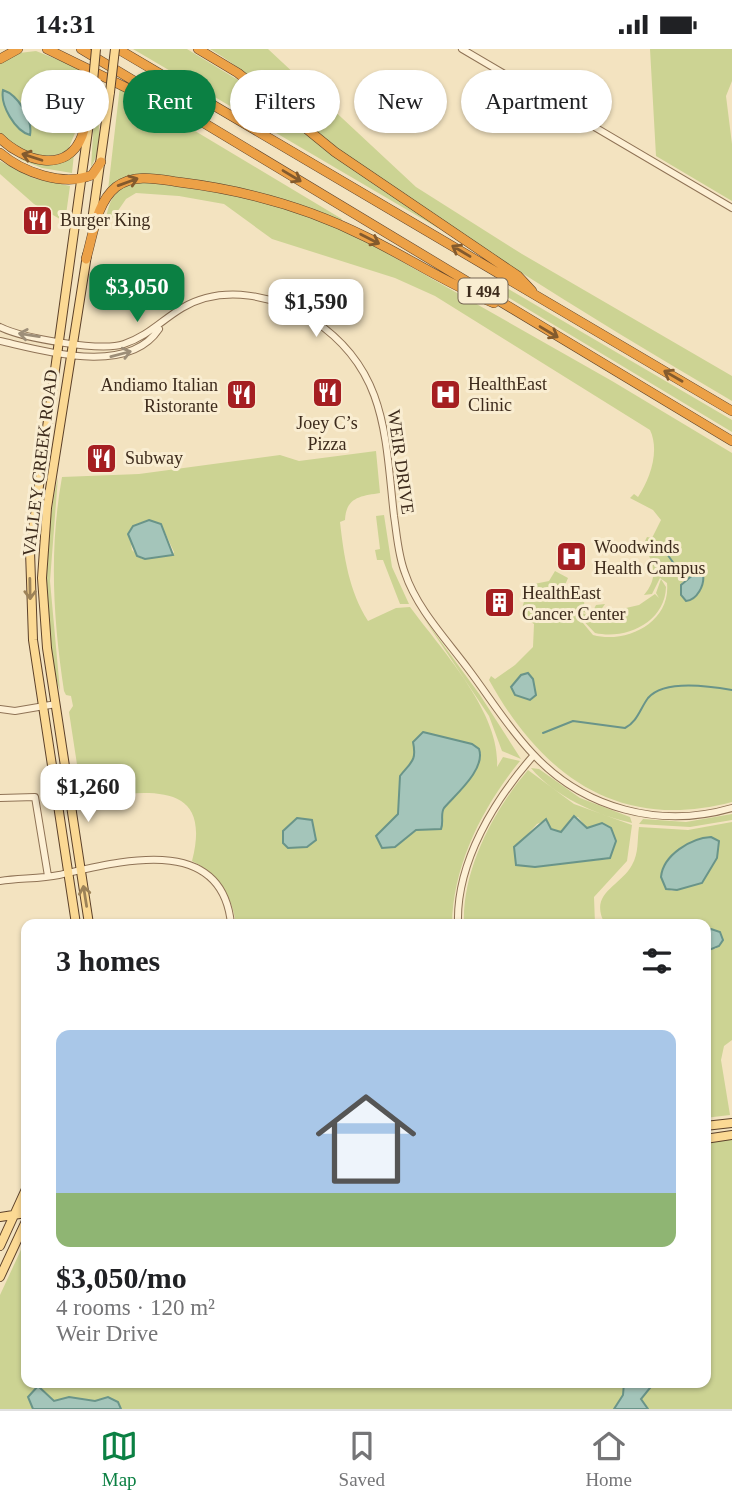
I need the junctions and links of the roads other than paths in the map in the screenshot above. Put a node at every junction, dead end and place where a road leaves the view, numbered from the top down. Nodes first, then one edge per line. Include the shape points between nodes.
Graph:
1 (18, 49) edge
2 (47, 49) edge
3 (80, 49) edge
4 (96, 49) edge
5 (117, 49) edge
6 (198, 49) edge
7 (462, 49) edge
8 (0, 59) edge
9 (94, 70) edge
10 (83, 133) edge
11 (88, 133) edge
12 (0, 138) edge
13 (234, 141) junction
14 (0, 153) edge
15 (101, 162) junction
16 (83, 178) junction
17 (732, 208) edge
18 (86, 259) junction
19 (541, 300) junction
20 (519, 313) junction
21 (162, 324) junction
22 (0, 327) edge
23 (0, 341) edge
24 (59, 341) junction
25 (72, 343) junction
26 (57, 351) junction
27 (70, 353) junction
28 (732, 411) edge
29 (732, 441) edge
30 (56, 704) junction
31 (43, 707) junction
32 (0, 709) edge
33 (534, 755) junction
34 (0, 798) edge
35 (732, 808) edge
36 (80, 869) junction
37 (68, 872) junction
38 (48, 876) junction
39 (0, 881) edge
40 (75, 919) edge
41 (88, 919) edge
42 (230, 919) edge
43 (459, 919) edge
44 (732, 1123) edge
45 (711, 1125) edge
46 (732, 1135) edge
47 (711, 1138) edge
48 (21, 1200) edge
49 (21, 1214) edge
50 (14, 1215) junction
51 (0, 1217) edge
52 (4, 1229) edge
53 (21, 1232) edge
54 (0, 1246) edge
55 (0, 1277) edge

1 - 8 highway
2 - 13 highway
3 - 13 highway, I 494
4 - 9 main road, VALLEY CREEK ROAD, bridge
5 - 15 main road, VALLEY CREEK ROAD, bridge
19 -> 5 highway, I 494
6 - 19 highway via 248,81 335,152 519,276
7 - 17 street
10 -> 12 highway via 66,156 54,161 17,152
11 - 16 main road, VALLEY CREEK ROAD
13 -> 20 highway, I 494
14 - 16 highway via 35,172
15 - 16 highway via 94,173
15 - 18 main road, VALLEY CREEK ROAD
16 - 24 main road, VALLEY CREEK ROAD
18 -> 20 highway via 102,206 116,187 139,178 191,183 263,197 324,217 460,289
18 - 25 main road, VALLEY CREEK ROAD
28 -> 19 highway, I 494
20 -> 29 highway, I 494
21 - 25 street, WEIR DRIVE via 116,346
27 -> 21 street, WEIR DRIVE via 97,358 124,354 145,344
21 - 33 street, WEIR DRIVE via 201,299 250,295 307,316 352,354 368,376 379,404 399,550 409,584
24 -> 22 street, WEIR DRIVE
23 - 26 street, WEIR DRIVE
24 - 25 street, WEIR DRIVE
24 - 26 main road, VALLEY CREEK ROAD
25 - 27 main road, VALLEY CREEK ROAD
26 - 27 street, WEIR DRIVE
26 -> 31 main road, VALLEY CREEK ROAD via 30,551 30,610
27 - 30 main road, VALLEY CREEK ROAD via 43,550 45,627
30 - 31 street
30 - 36 main road, VALLEY CREEK ROAD
31 - 32 street
31 - 37 main road, VALLEY CREEK ROAD
33 - 35 street, WEIR DRIVE via 575,788 629,811 683,816
33 - 43 street via 489,818 463,881
34 - 38 street via 36,798
36 - 37 street
41 -> 36 main road, VALLEY CREEK ROAD
36 - 42 street via 159,859 187,864 218,886
37 - 38 street
37 - 40 main road, VALLEY CREEK ROAD
38 - 39 street
44 - 45 main road
46 - 47 main road
48 - 50 main road
49 - 50 main road
50 - 51 main road
50 - 52 main road
52 - 54 main road
53 - 55 main road

